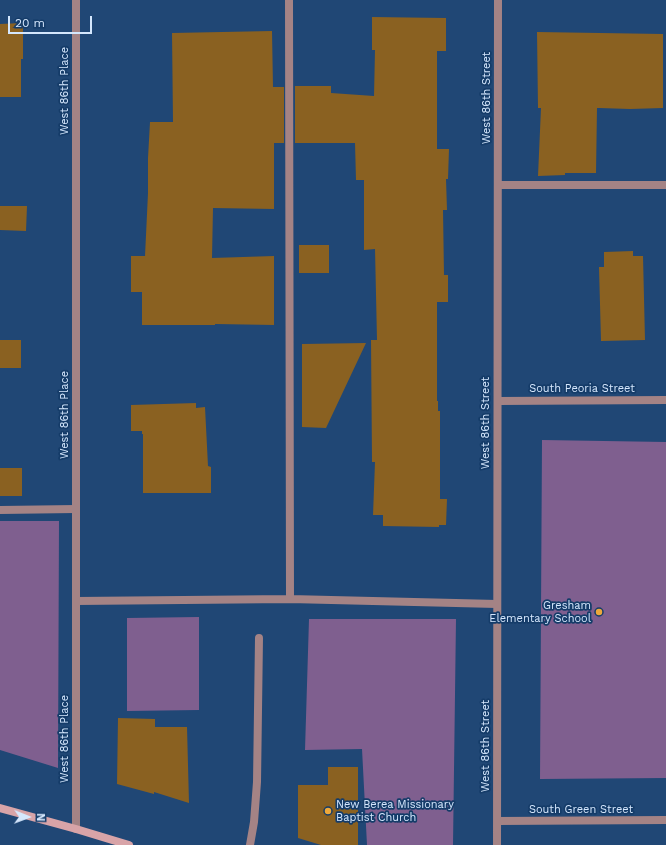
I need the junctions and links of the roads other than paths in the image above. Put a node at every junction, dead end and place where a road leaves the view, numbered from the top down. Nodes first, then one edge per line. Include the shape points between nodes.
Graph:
1 (76, 0) edge
2 (289, 0) edge
3 (498, 0) edge
4 (498, 185) junction
5 (666, 185) edge
6 (666, 400) edge
7 (498, 401) junction
8 (76, 509) junction
9 (0, 510) edge
10 (290, 599) junction
11 (76, 601) junction
12 (497, 604) junction
13 (259, 638) dead end
14 (0, 808) edge
15 (666, 820) edge
16 (497, 821) junction
17 (76, 829) junction
18 (129, 845) edge
19 (250, 845) edge
20 (497, 845) edge

1 - 8 street, West 86th Place
2 - 10 street
3 - 4 street, West 86th Street
4 - 5 street
4 - 7 street, West 86th Street
6 - 7 street, South Peoria Street
7 - 12 street, West 86th Street
8 - 9 street
8 - 11 street, West 86th Place
10 - 11 street
10 - 12 street
11 - 17 street, West 86th Place
12 - 16 street, West 86th Street
13 - 19 street via 258,782
14 - 17 main road
15 - 16 street, South Green Street
16 - 20 street, West 86th Street
17 - 18 main road

